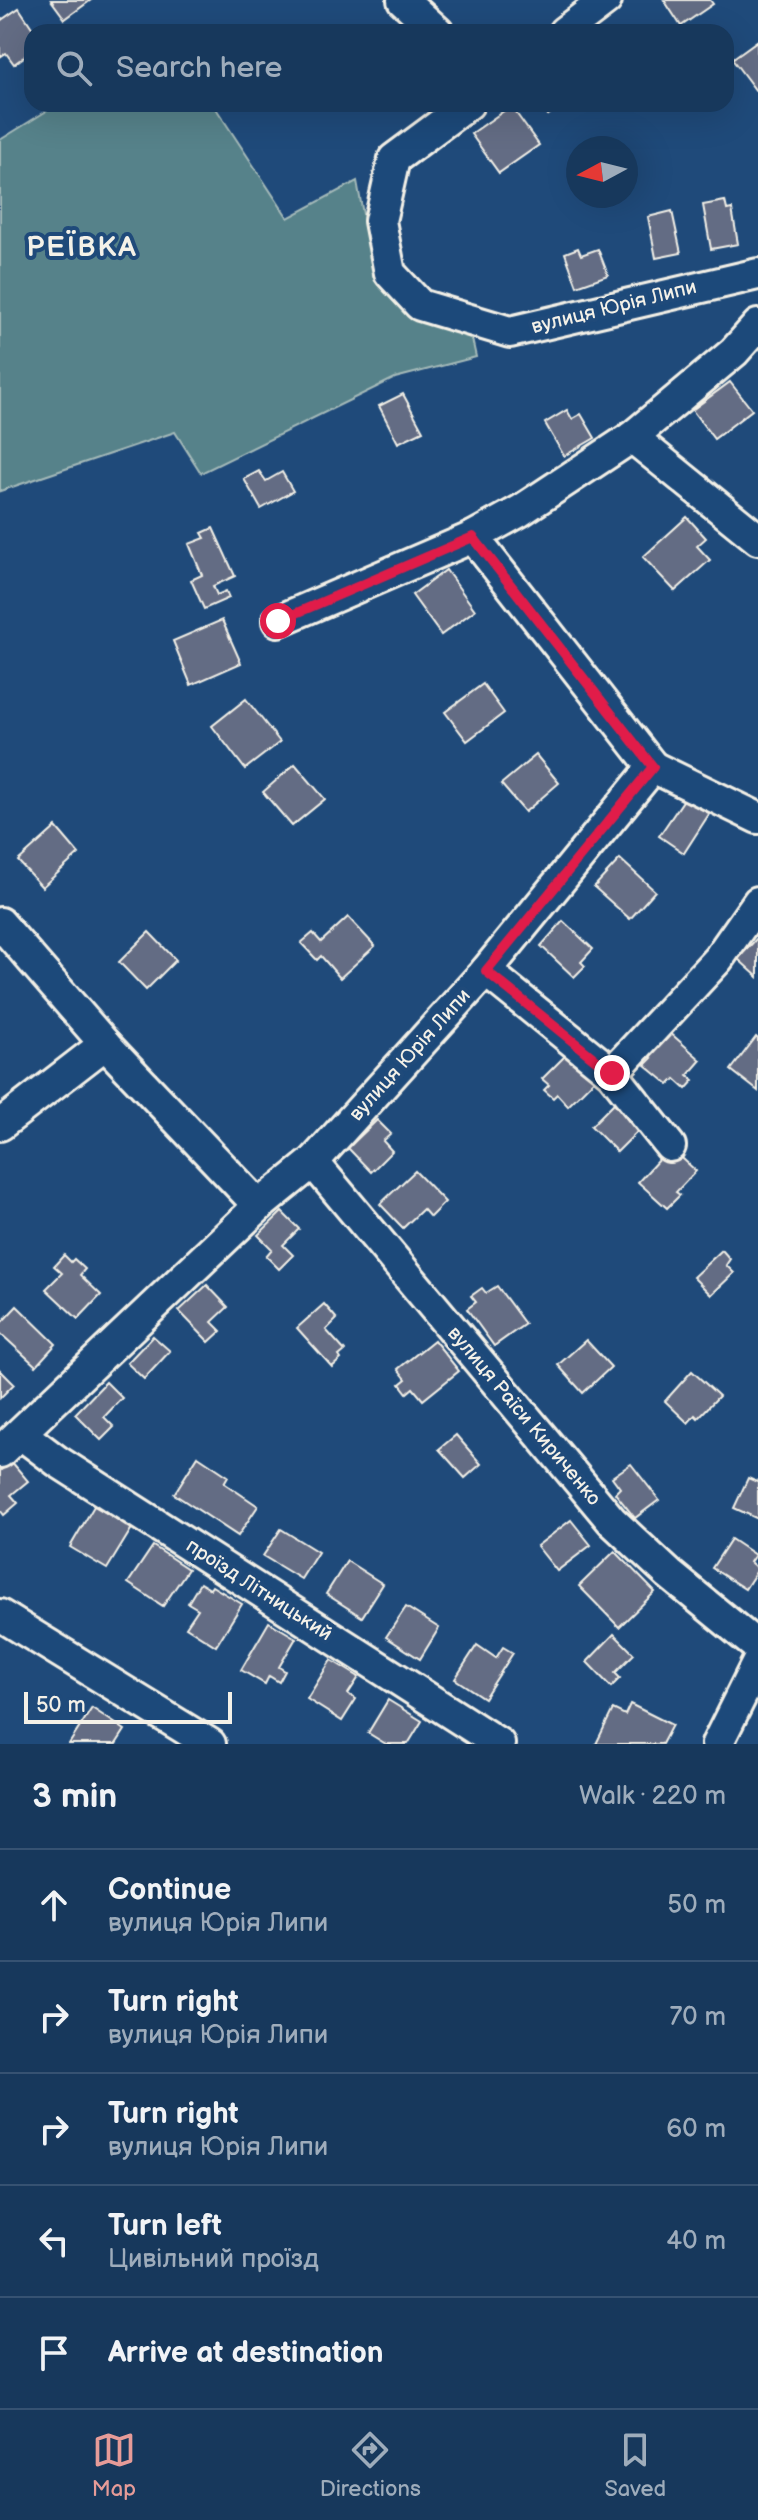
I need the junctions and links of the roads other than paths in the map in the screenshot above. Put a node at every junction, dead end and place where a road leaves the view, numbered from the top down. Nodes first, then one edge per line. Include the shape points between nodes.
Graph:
1 (403, 0) edge
2 (606, 0) edge
3 (429, 24) edge
4 (574, 24) edge
5 (457, 112) edge
6 (758, 274) edge
7 (758, 325) edge
8 (632, 437) junction
9 (473, 537) junction
10 (758, 539) edge
11 (278, 621) dead end
12 (653, 767) junction
13 (758, 818) edge
14 (758, 902) edge
15 (0, 923) edge
16 (486, 971) junction
17 (105, 1044) junction
18 (612, 1073) junction
19 (0, 1125) edge
20 (670, 1146) dead end
21 (313, 1162) junction
22 (259, 1206) junction
23 (10, 1443) edge
24 (0, 1615) edge
25 (758, 1647) edge
26 (758, 1662) edge
27 (210, 1744) edge
28 (499, 1744) edge
29 (717, 1744) edge

1 - 3 street
2 - 4 street
5 - 6 street, вулиця Юрія Липи via 394,159 380,221 390,273 420,305 510,332
7 - 8 street via 734,352
8 - 9 street
8 - 10 street
9 - 11 street
9 - 12 street
12 - 13 street
12 - 16 street, вулиця Юрія Липи
14 - 18 street via 718,959
15 - 17 street
16 - 18 street
16 - 21 street, вулиця Юрія Липи
17 - 19 street
17 - 22 street
18 - 20 street
21 - 22 street, вулиця Юрія Липи
21 - 25 street, вулиця Раїси Кириченко via 612,1521
22 - 23 street, вулиця Юрія Липи
23 - 28 street, проїзд Літницький via 70,1470
24 - 27 street
26 - 29 street

